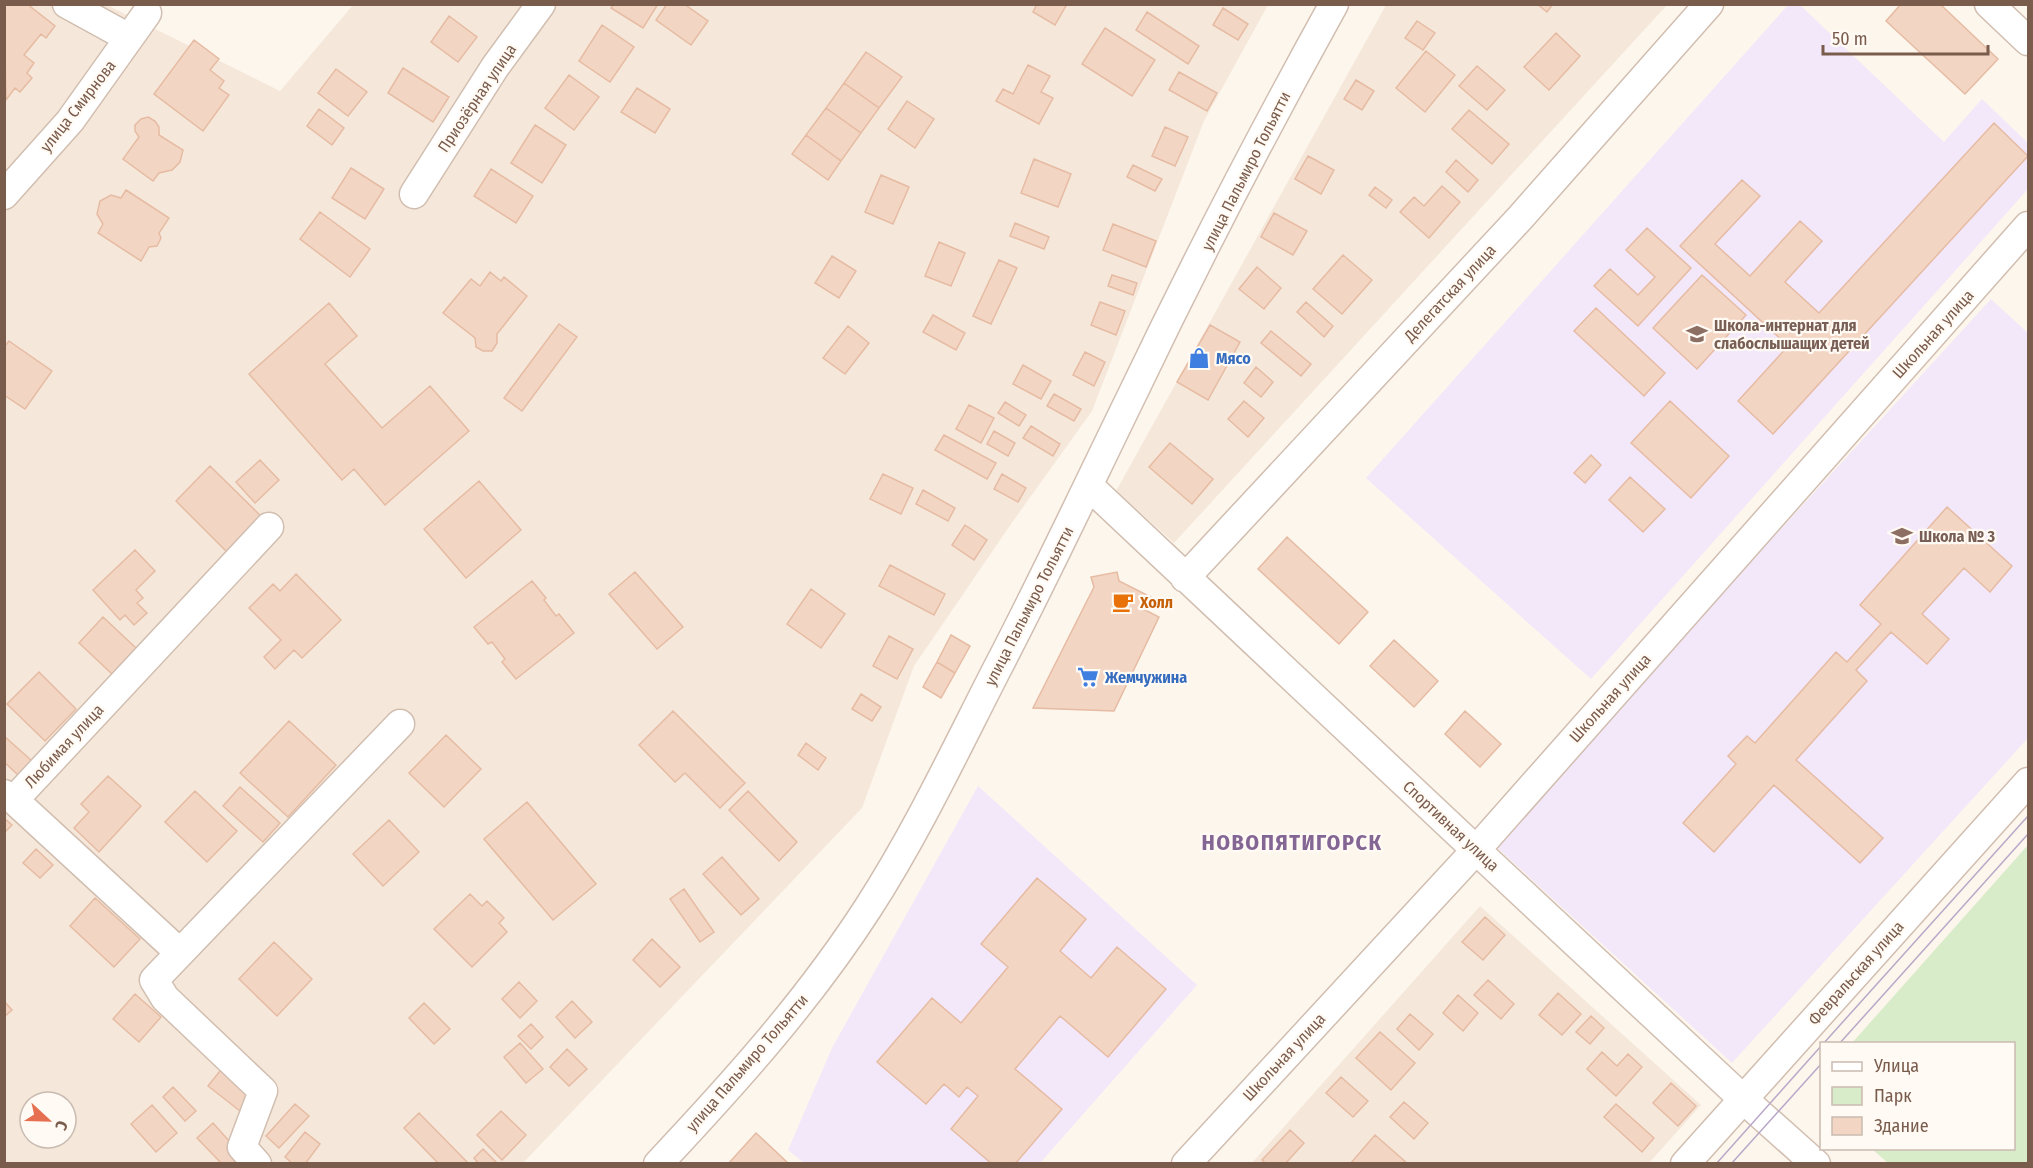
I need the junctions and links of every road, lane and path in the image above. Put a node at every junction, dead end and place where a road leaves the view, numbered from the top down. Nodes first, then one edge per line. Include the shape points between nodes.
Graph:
1 (67, 4) edge
2 (542, 4) edge
3 (1334, 4) edge
4 (1709, 4) edge
5 (1989, 4) edge
6 (147, 14) dead end
7 (129, 38) junction
8 (2028, 41) edge
9 (414, 194) dead end
10 (4, 195) edge
11 (2028, 226) edge
12 (1089, 486) junction
13 (269, 527) dead end
14 (1185, 578) junction
15 (400, 724) dead end
16 (2028, 782) edge
17 (9, 797) edge
18 (1476, 850) junction
19 (179, 952) junction
20 (1742, 1098) junction
21 (256, 1164) edge
22 (658, 1164) edge
23 (1186, 1164) edge
24 (1684, 1164) edge
25 (1816, 1164) edge

1 - 7 street
2 - 9 street, Приозёрная улица via 495,67
3 - 12 street, улица Пальмиро Тольятти via 1265,132
4 - 14 street, Делегатская улица via 1520,218
5 - 8 street
6 - 7 street, улица Смирнова
7 - 10 street, улица Смирнова via 70,121
11 - 18 street, Школьная улица
12 - 14 street, Спортивная улица
12 - 22 street, улица Пальмиро Тольятти via 974,715 869,907 775,1035
13 - 17 street, Любимая улица
14 - 18 street, Спортивная улица
15 - 19 street
16 - 20 street, Февральская улица
17 - 19 street, Любимая улица
18 - 20 street, Спортивная улица
18 - 23 street, Школьная улица
19 - 21 street via 154,980 165,998 263,1091 242,1147
20 - 24 street, Февральская улица
20 - 25 street, Спортивная улица

